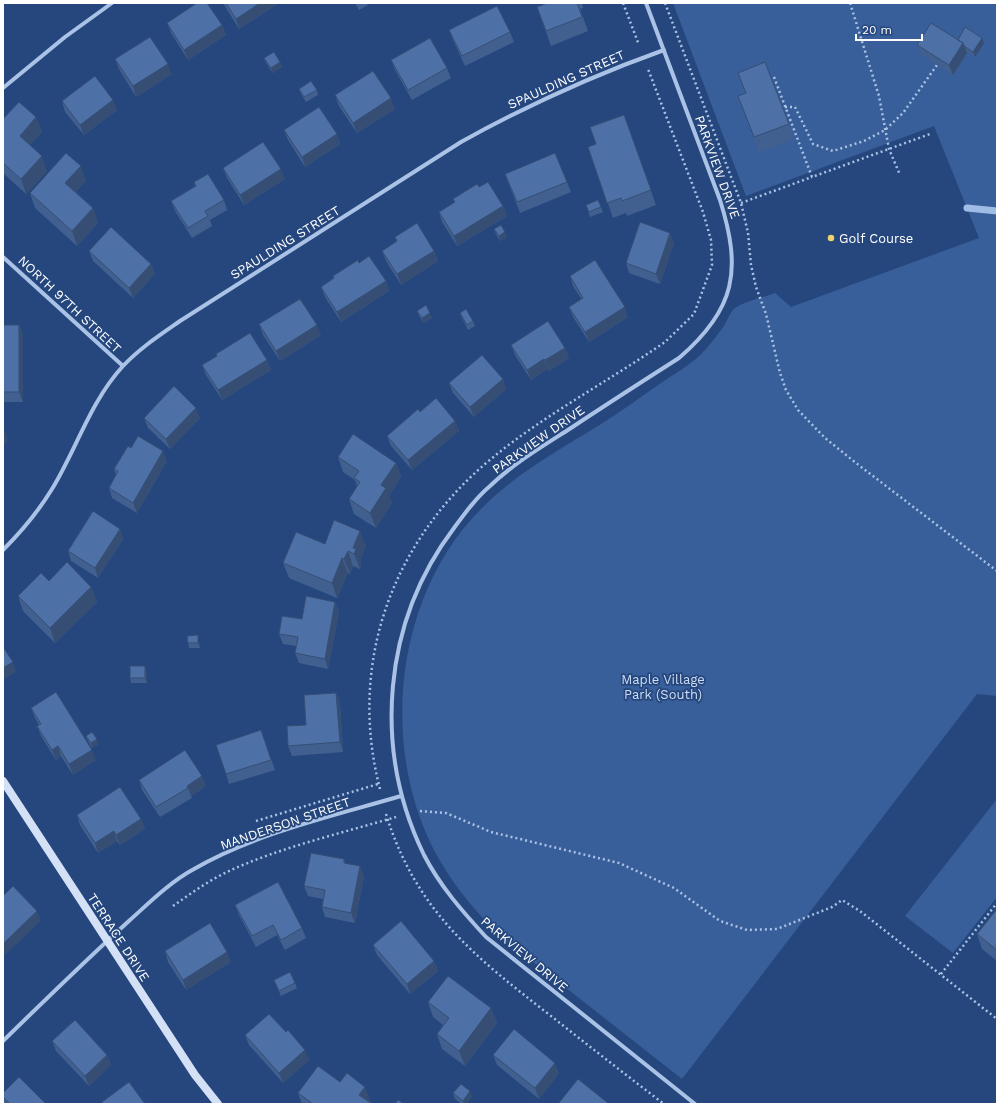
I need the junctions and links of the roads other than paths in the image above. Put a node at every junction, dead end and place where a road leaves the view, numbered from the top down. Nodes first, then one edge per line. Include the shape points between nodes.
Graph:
1 (112, 3) edge
2 (646, 3) edge
3 (664, 50) junction
4 (3, 88) edge
5 (3, 257) edge
6 (123, 366) junction
7 (3, 550) edge
8 (3, 780) edge
9 (402, 796) junction
10 (107, 940) junction
11 (3, 1041) edge
12 (218, 1104) edge
13 (695, 1104) edge

1 - 4 street via 65,37
2 - 3 street, PARKVIEW DRIVE
3 - 6 street, SPAULDING STREET via 614,68 508,116 461,142 180,321 147,344
3 - 9 street, PARKVIEW DRIVE via 729,227 733,263 729,289 721,310 699,340 678,358 505,472 474,502 442,544 422,577 410,604 394,664 391,728 394,760
5 - 6 street, NORTH 97TH STREET
6 - 7 street, SPAULDING STREET via 92,409 49,494 20,533
8 - 10 street, TERRACE DRIVE
9 - 10 street, MANDERSON STREET via 261,839 218,856 192,870 164,890
9 - 13 street, PARKVIEW DRIVE via 416,837 435,874 456,904 486,937
10 - 11 street, MANDERSON STREET
10 - 12 street, TERRACE DRIVE via 195,1075

